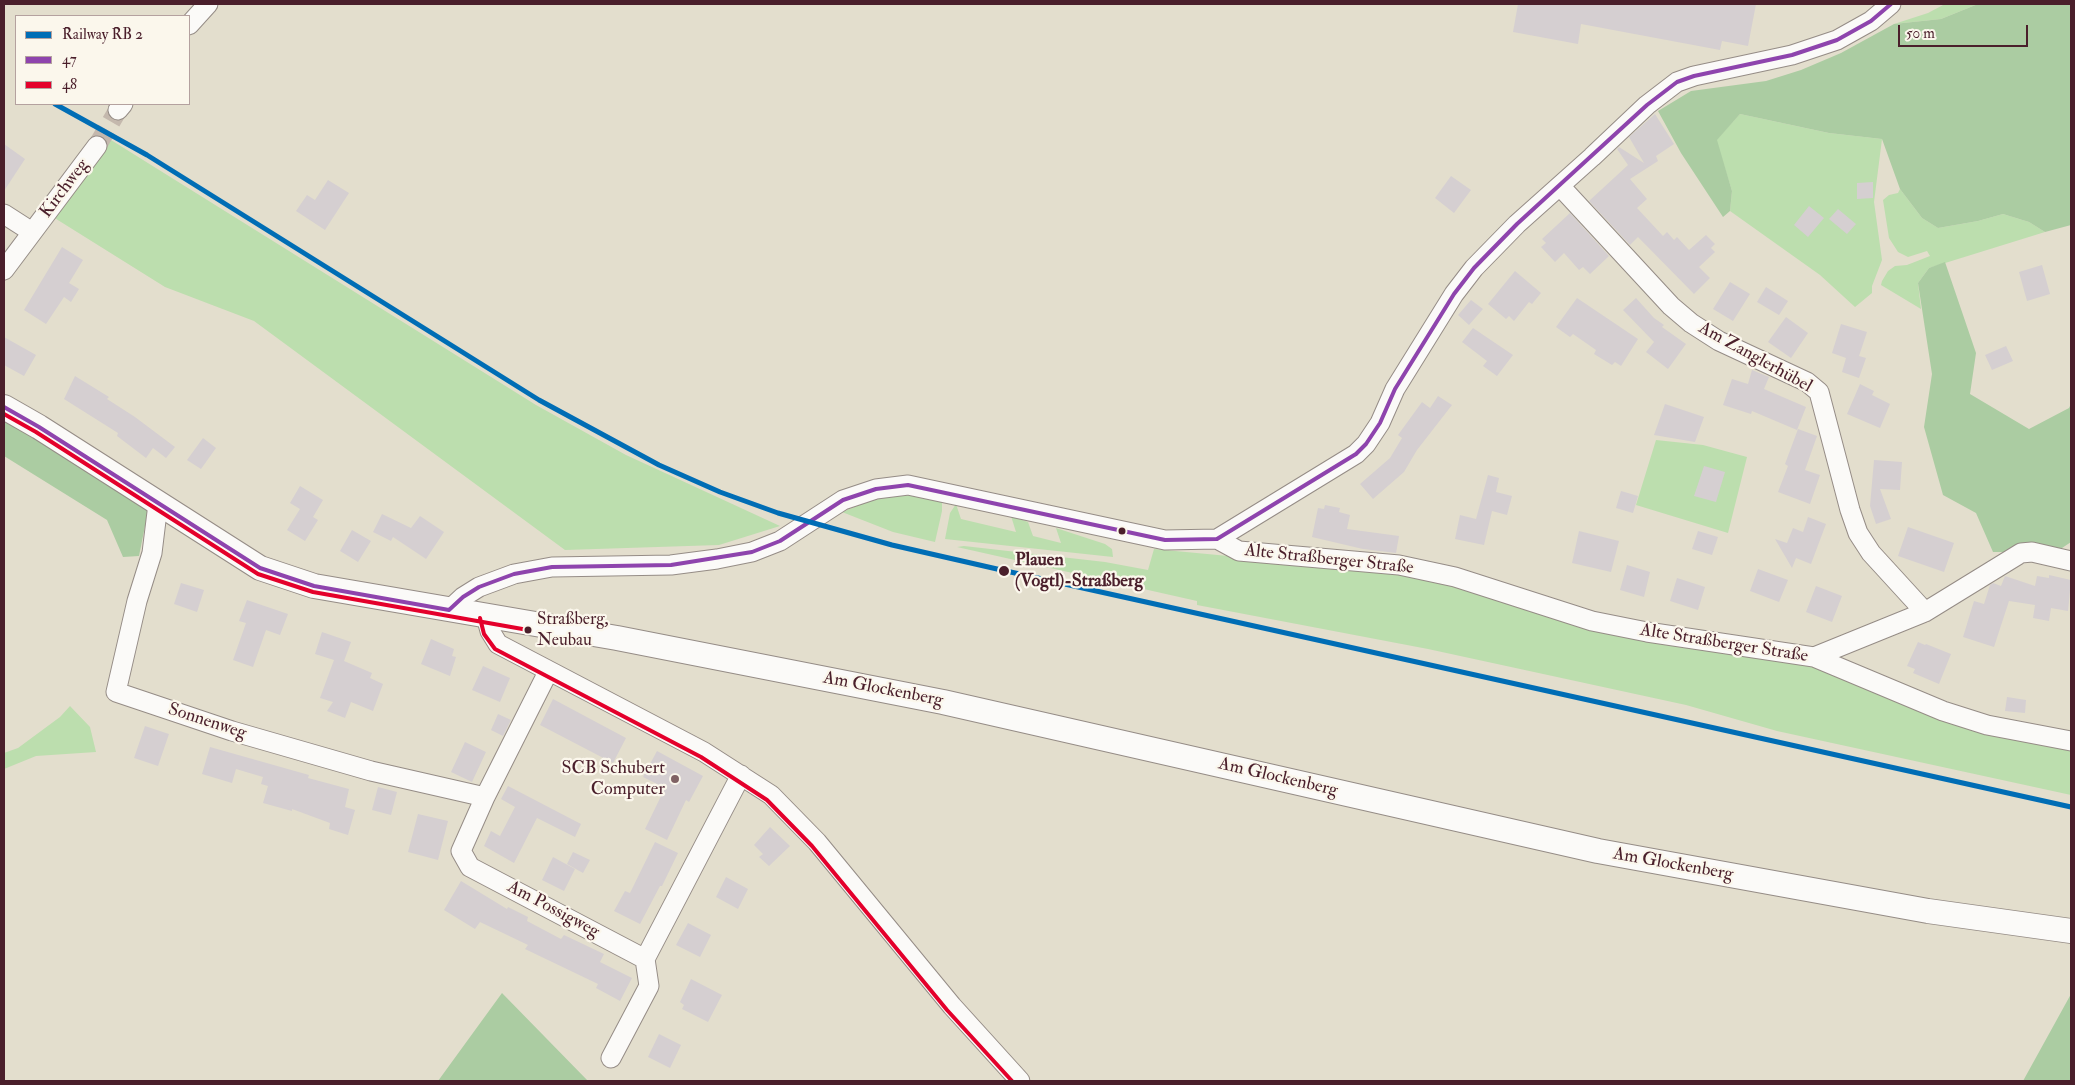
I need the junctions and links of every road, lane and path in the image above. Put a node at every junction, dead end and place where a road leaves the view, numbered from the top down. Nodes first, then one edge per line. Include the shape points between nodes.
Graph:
1 (208, 4) edge
2 (1891, 4) edge
3 (190, 24) edge
4 (97, 146) tunnel mouth
5 (1560, 186) junction
6 (4, 214) edge
7 (32, 232) junction
8 (4, 270) edge
9 (4, 407) edge
10 (158, 504) junction
11 (1217, 539) junction
12 (2071, 561) edge
13 (449, 610) junction
14 (1925, 612) junction
15 (486, 616) junction
16 (1814, 657) junction
17 (548, 672) junction
18 (2071, 741) edge
19 (741, 775) junction
20 (485, 797) junction
21 (2071, 931) edge
22 (645, 959) junction
23 (611, 1058) dead end
24 (1020, 1081) edge

1 - 3 street
2 - 5 street via 1837,40 1792,55 1677,82 1647,105
4 - 7 street, Kirchweg
5 - 11 street via 1517,224 1474,268 1454,294 1395,389 1380,423 1366,444 1356,454
5 - 14 street, Am Zanglerhübel via 1671,306 1719,341 1807,382 1818,392 1858,533 1871,553
6 - 7 street, Kirchweg
7 - 8 street, Kirchweg
9 - 10 main road, Am Glockenberg
10 - 13 main road, Am Glockenberg via 260,568 314,586
10 - 20 street, Sonnenweg via 152,552 116,692 232,731 371,771
11 - 13 street, Alte Straßberger Straße via 1165,540 908,485 876,489 843,500 780,541 752,552 671,565 552,567 514,574 479,587
11 - 16 street, Alte Straßberger Straße via 1239,551 1399,565 1455,577 1592,622
12 - 14 street via 2032,552 2020,553
13 - 15 main road, Am Glockenberg
14 - 16 street
15 - 17 street via 498,644
15 - 21 main road, Am Glockenberg via 617,638 943,702 1598,851 1928,911
16 - 18 street, Alte Straßberger Straße via 1943,711 1988,725
17 - 19 street via 704,752
17 - 20 street, Am Possigweg
19 - 22 street
19 - 24 street via 772,795 817,842 952,1006
20 - 22 street, Am Possigweg via 461,850 470,867
22 - 23 street via 649,986

